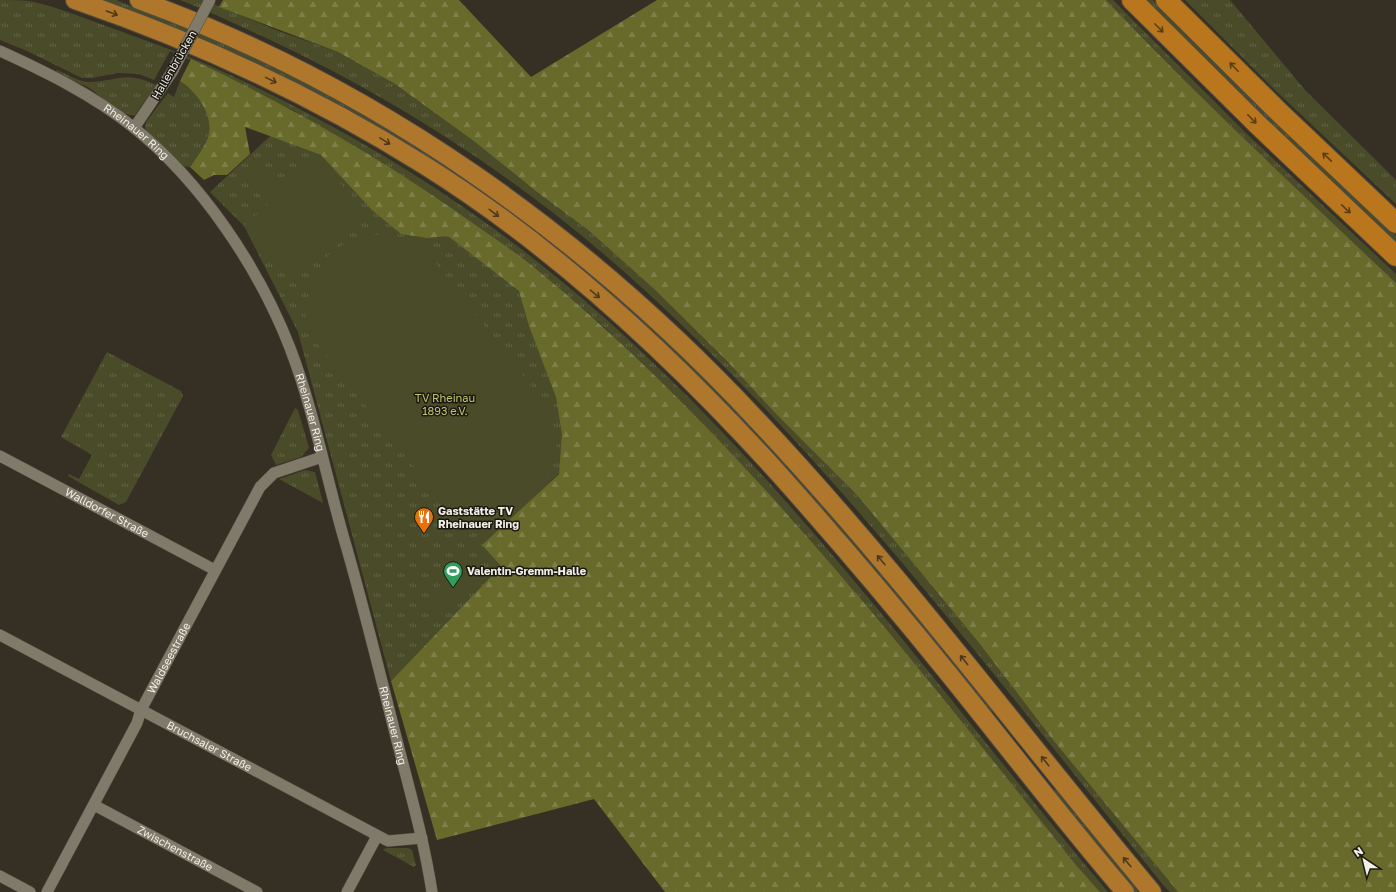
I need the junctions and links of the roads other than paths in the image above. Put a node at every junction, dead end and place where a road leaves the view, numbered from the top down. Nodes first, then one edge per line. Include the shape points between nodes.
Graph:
1 (75, 0) edge
2 (139, 0) edge
3 (210, 0) edge
4 (1132, 0) edge
5 (1166, 0) edge
6 (0, 51) edge
7 (134, 128) junction
8 (1396, 223) edge
9 (1396, 256) edge
10 (0, 456) edge
11 (322, 457) junction
12 (215, 570) junction
13 (0, 635) edge
14 (141, 710) junction
15 (94, 805) junction
16 (377, 836) junction
17 (422, 838) junction
18 (0, 876) edge
19 (30, 892) edge
20 (47, 892) edge
21 (257, 892) edge
22 (347, 892) edge
23 (432, 892) edge
24 (1124, 892) edge
25 (1152, 892) edge

1 -> 24 highway via 140,23 236,63 322,105 427,167 544,250 663,355 782,477 944,668
25 -> 2 highway via 904,586 830,501 735,397 621,288 552,230 503,194 457,161 381,114 278,59
3 - 7 street, Hallenbrücken, bridge via 172,72
4 -> 9 highway via 1257,124
8 -> 5 highway
6 - 7 street, Rheinauer Ring via 47,73 96,101
7 - 11 street, Rheinauer Ring via 179,170 208,206 255,276 291,350
10 - 12 street, Walldorfer Straße
11 - 12 street, Waldseestraße via 274,473 265,481
11 - 17 street, Rheinauer Ring
12 - 14 street, Waldseestraße
13 - 14 street, Bruchsaler Straße
14 - 15 street, Waldseestraße via 137,723
14 - 16 street, Bruchsaler Straße
15 - 20 street, Waldseestraße
15 - 21 street, Zwischenstraße
16 - 17 street, Bruchsaler Straße via 388,841
16 - 22 street
17 - 23 street, Rheinauer Ring
18 - 19 street

